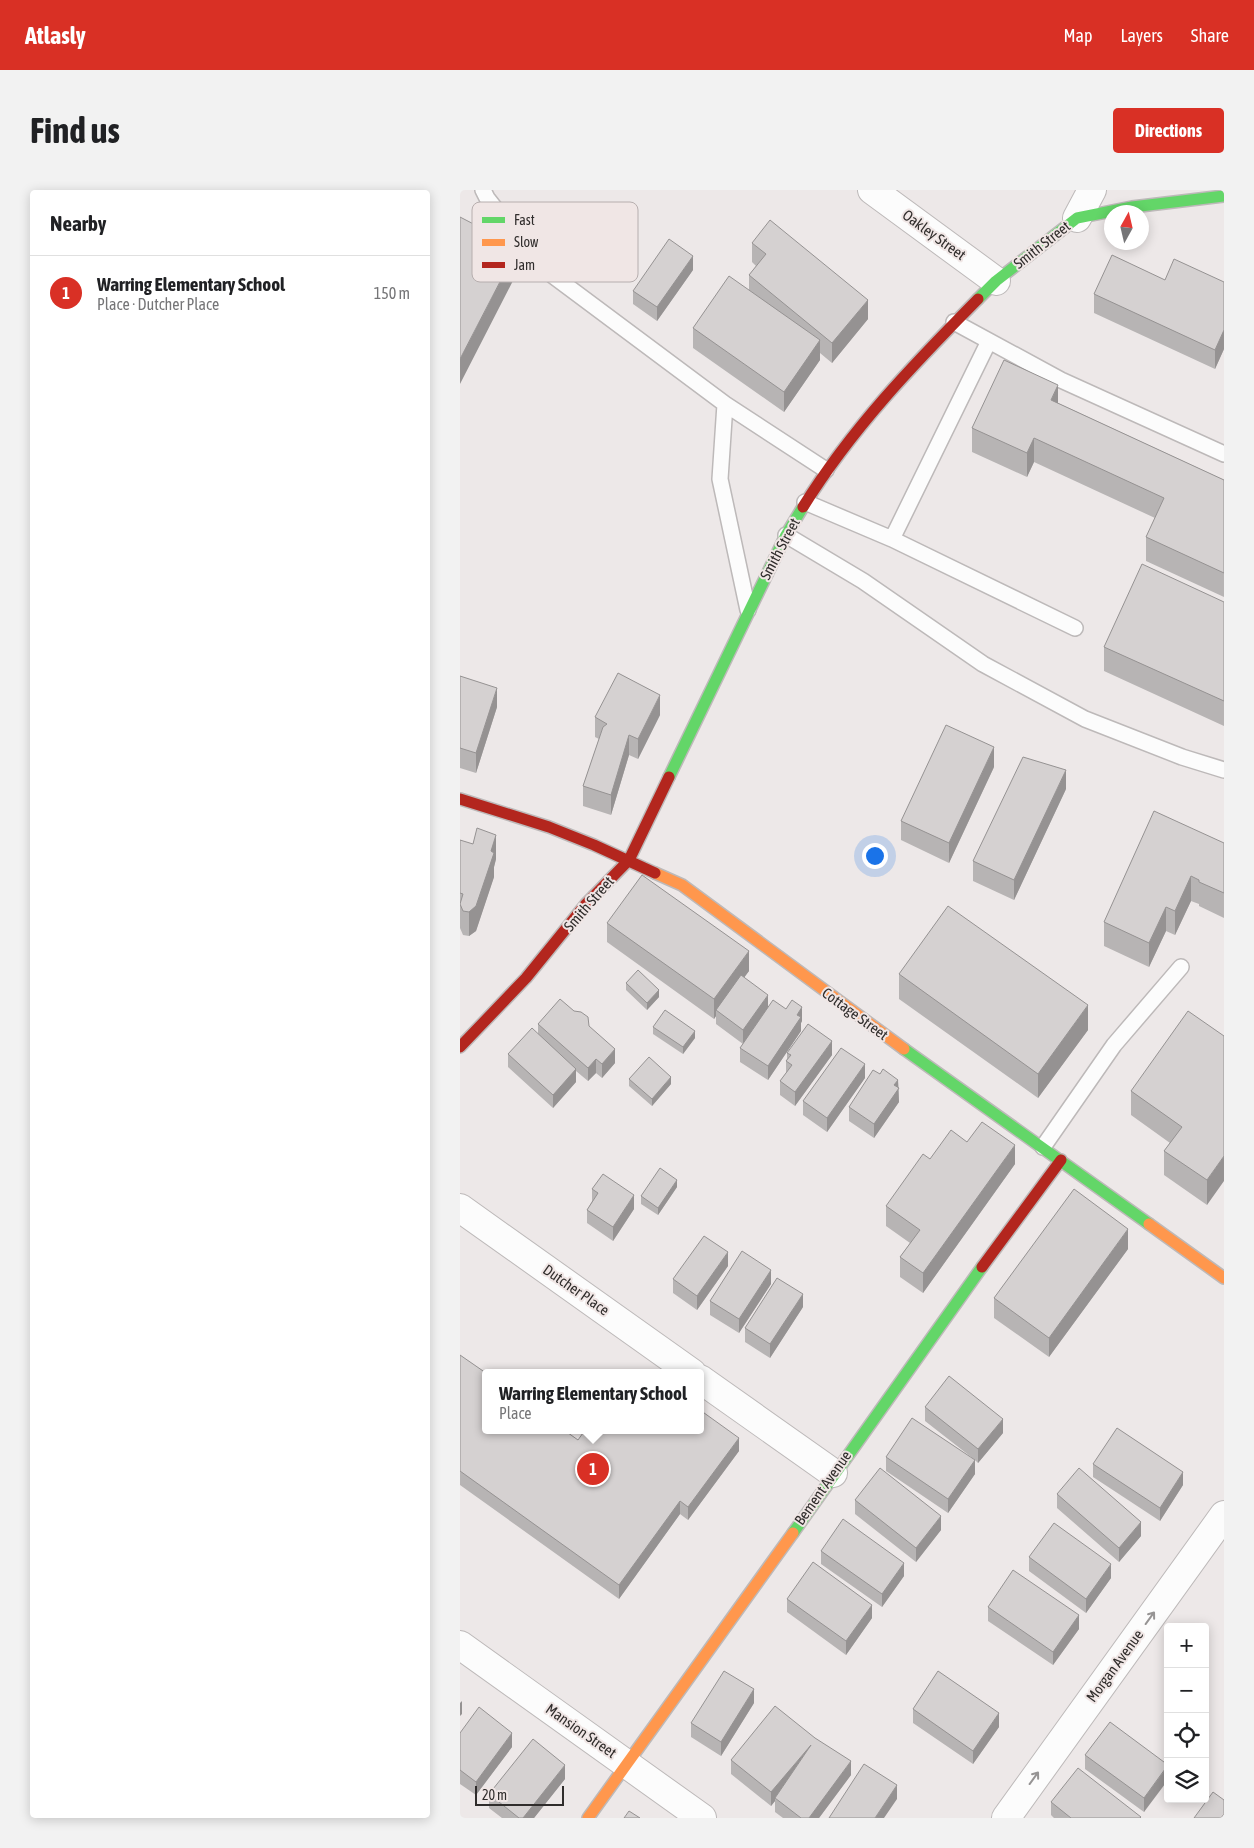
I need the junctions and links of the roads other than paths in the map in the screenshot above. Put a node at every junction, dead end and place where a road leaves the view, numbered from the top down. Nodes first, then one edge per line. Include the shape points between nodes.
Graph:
1 (483, 190) edge
2 (872, 190) edge
3 (1092, 190) edge
4 (1224, 196) edge
5 (490, 202) edge
6 (1077, 218) junction
7 (996, 281) junction
8 (561, 282) edge
9 (954, 322) junction
10 (989, 341) junction
11 (725, 404) junction
12 (1224, 454) edge
13 (826, 470) junction
14 (805, 502) junction
15 (786, 536) junction
16 (892, 539) junction
17 (748, 611) junction
18 (1074, 628) dead end
19 (1224, 770) edge
20 (460, 799) edge
21 (629, 860) junction
22 (1181, 966) dead end
23 (460, 1047) edge
24 (1043, 1147) junction
25 (1061, 1160) junction
26 (460, 1208) edge
27 (1223, 1274) edge
28 (686, 1369) edge
29 (704, 1382) edge
30 (833, 1473) junction
31 (1224, 1515) edge
32 (460, 1645) edge
33 (626, 1763) junction
34 (588, 1818) edge
35 (702, 1818) edge
36 (1006, 1818) edge

1 - 5 lane
2 - 7 street, Oakley Street
3 - 6 street
4 - 6 street, Smith Street via 1132,207
6 - 7 street, Smith Street
7 - 9 street, Smith Street
8 - 11 lane
9 - 10 lane
9 - 13 street, Smith Street via 879,404
10 - 12 lane via 1061,380
10 - 16 lane
11 - 13 lane
11 - 17 lane via 720,480
13 - 14 street, Smith Street
14 - 15 street, Smith Street
14 - 16 lane
15 - 17 street, Smith Street
15 - 19 lane via 862,581 983,664 1085,719
16 - 18 lane
17 - 21 street, Smith Street
20 - 21 street, Cottage Street via 549,827
21 - 23 street, Smith Street via 586,904 526,978
21 - 24 street, Cottage Street via 682,885 789,966
22 - 24 lane via 1114,1045
24 - 25 street, Cottage Street
25 - 27 street, Cottage Street
25 - 30 street, Bement Avenue
26 - 28 street, Dutcher Place
29 - 30 street
30 - 33 street, Bement Avenue
36 -> 31 street, Morgan Avenue
32 - 33 street, Mansion Street
33 - 34 street, Bement Avenue
33 - 35 street, Mansion Street

